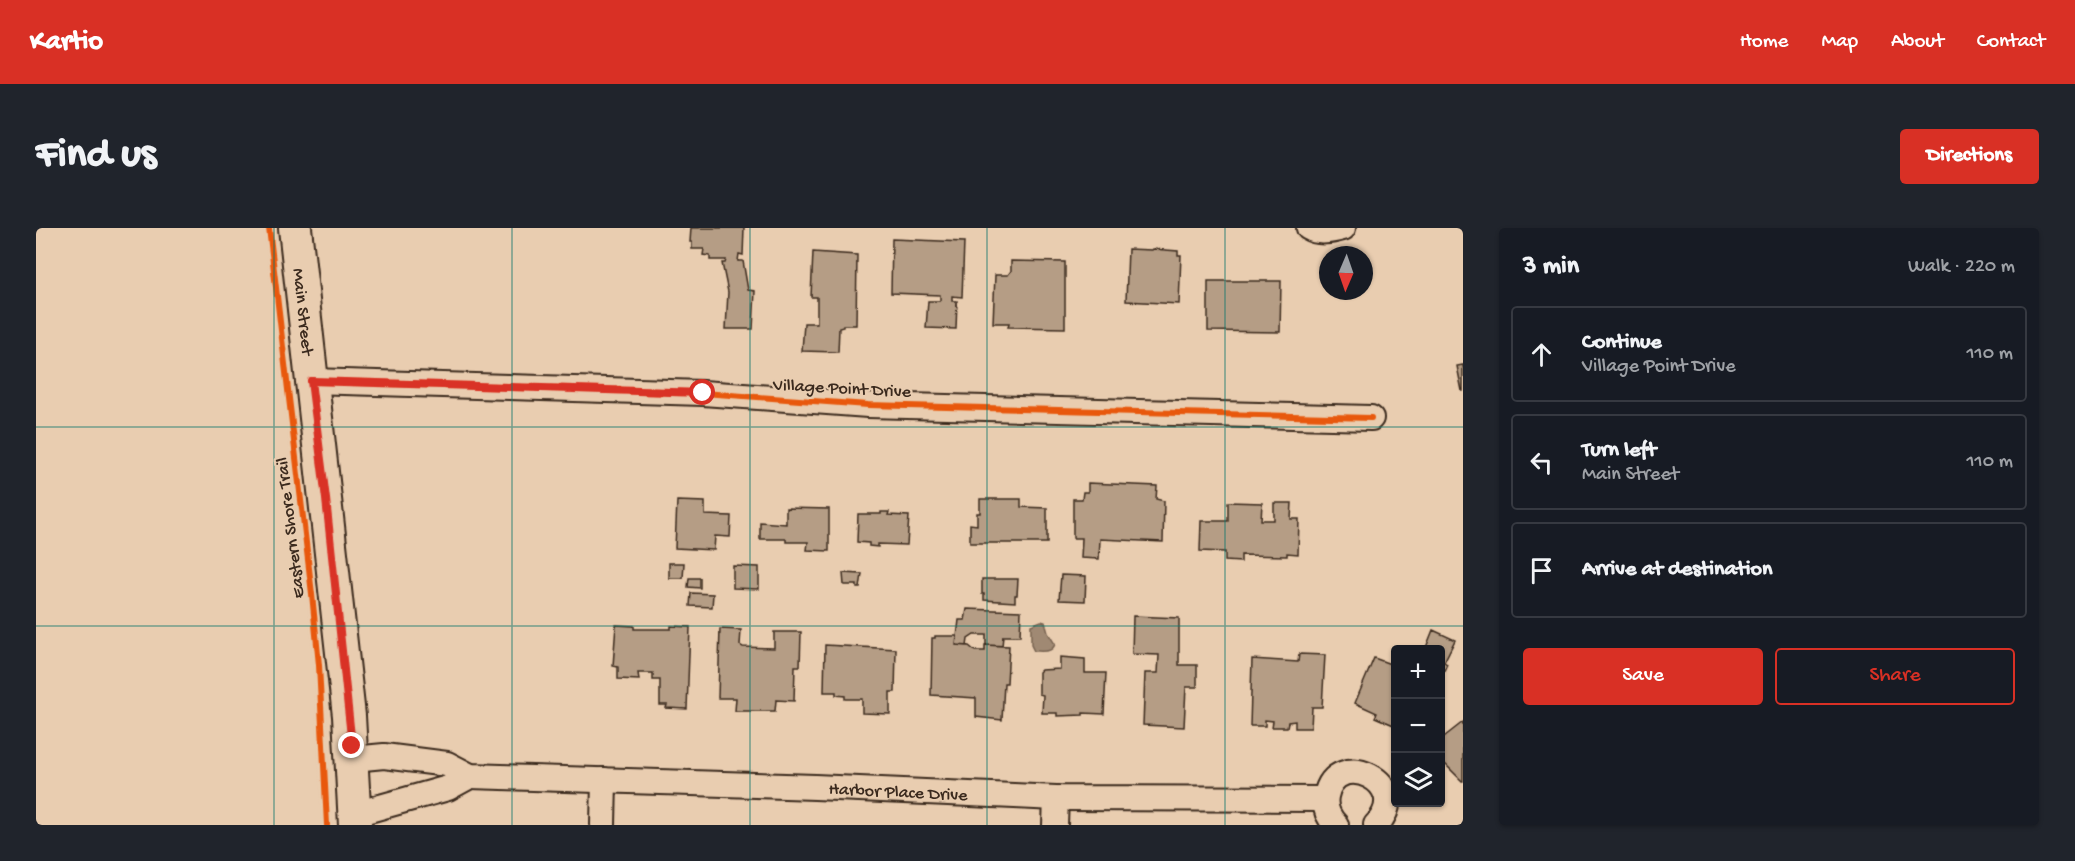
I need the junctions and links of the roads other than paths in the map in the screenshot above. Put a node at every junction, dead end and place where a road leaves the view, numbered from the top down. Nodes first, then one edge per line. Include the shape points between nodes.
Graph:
1 (294, 228) edge
2 (1309, 228) edge
3 (1343, 228) edge
4 (311, 381) junction
5 (1371, 418) dead end
6 (352, 759) junction
7 (470, 776) junction
8 (604, 780) junction
9 (1056, 798) junction
10 (1325, 799) junction
11 (355, 820) edge
12 (603, 825) edge
13 (1055, 825) edge
14 (1336, 825) edge
15 (1376, 825) edge

1 - 4 main road, Main Street
2 - 3 street
4 - 5 street, Village Point Drive via 703,393 868,405
4 - 6 main road, Main Street
6 - 7 street, Harbor Place Drive via 384,756 447,764
6 - 11 main road, Main Street
7 - 8 street, Harbor Place Drive
7 - 11 street, Harbor Place Drive via 448,788
8 - 9 street, Harbor Place Drive
8 - 12 street
9 - 10 street, Harbor Place Drive
9 - 13 street
10 - 14 street via 1326,810
10 - 15 street via 1340,775 1369,774 1377,779 1386,796 1383,816

